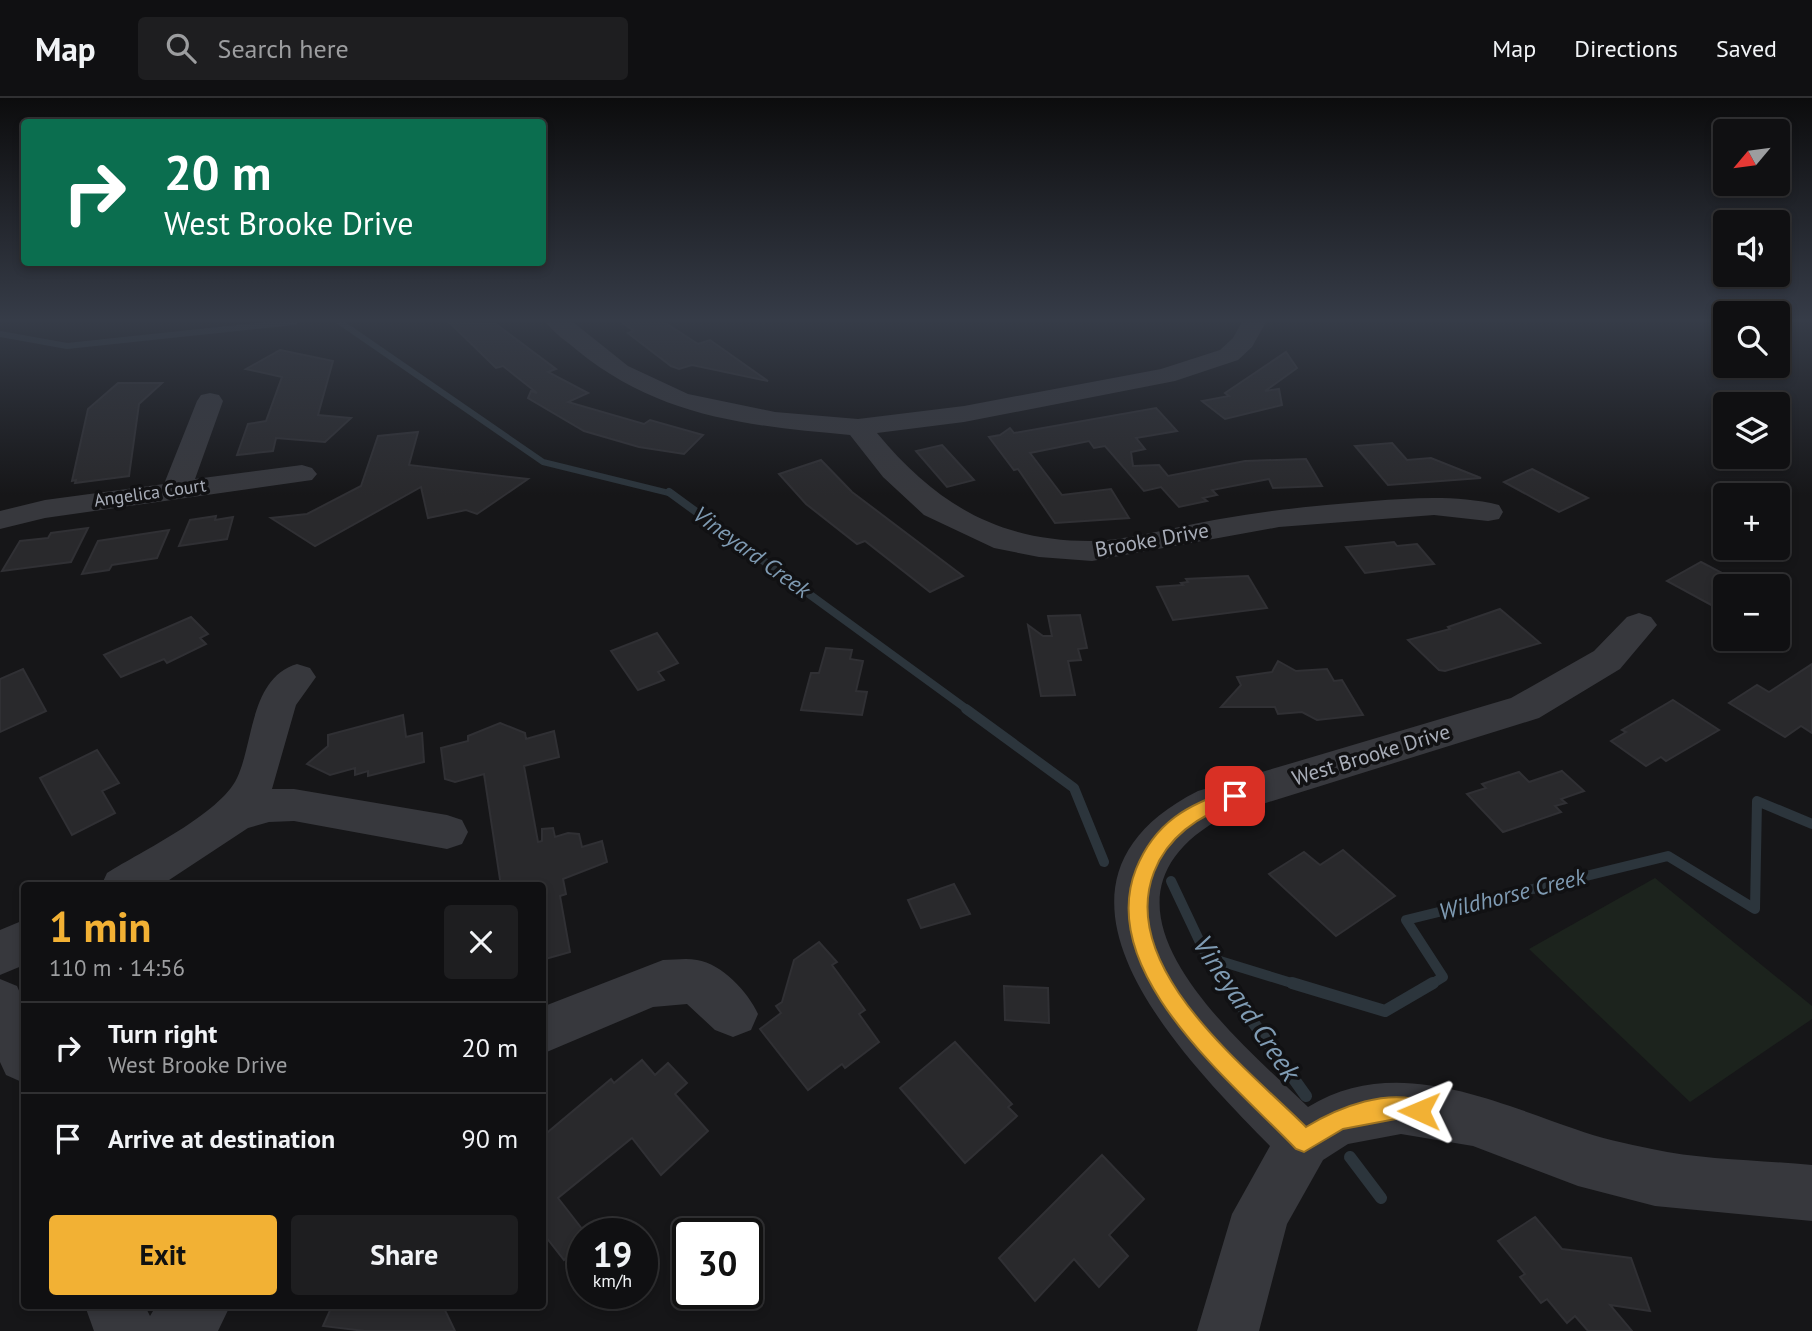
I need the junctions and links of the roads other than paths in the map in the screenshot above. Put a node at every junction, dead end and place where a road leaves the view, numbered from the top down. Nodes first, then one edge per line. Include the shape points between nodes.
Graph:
1 (637, 380) edge
2 (1147, 380) edge
3 (209, 401) dead end
4 (858, 427) junction
5 (302, 474) dead end
6 (177, 489) junction
7 (1488, 512) dead end
8 (0, 520) edge
9 (1639, 625) dead end
10 (297, 677) dead end
11 (235, 815) junction
12 (447, 832) dead end
13 (129, 882) edge
14 (21, 943) edge
15 (0, 954) edge
16 (0, 1002) edge
17 (733, 1014) dead end
18 (546, 1029) edge
19 (21, 1053) edge
20 (21, 1061) edge
21 (0, 1070) edge
22 (1304, 1141) junction
23 (1812, 1193) edge
24 (116, 1309) edge
25 (197, 1309) edge
26 (125, 1331) edge
27 (174, 1331) edge
28 (1228, 1331) edge

1 - 4 street via 680,400 775,420
2 - 4 street via 964,414
3 - 6 street
4 - 7 street, Brooke Drive via 893,471 935,508 1004,541 1039,547 1085,552 1279,517 1434,506
5 - 6 street, Angelica Court
6 - 8 street, Angelica Court
9 - 22 street, West Brooke Drive via 1607,660 1525,708 1213,803 1177,823 1153,850 1137,891 1138,929 1153,972 1182,1016
10 - 11 street via 278,702 256,782
11 - 12 street via 293,805
11 - 13 street
14 - 15 street
16 - 19 street
17 - 18 street via 697,982 663,982
20 - 21 street
22 - 23 street via 1339,1119 1401,1108 1473,1119 1578,1158 1655,1178
22 - 28 street via 1261,1214
24 - 26 street
25 - 27 street

